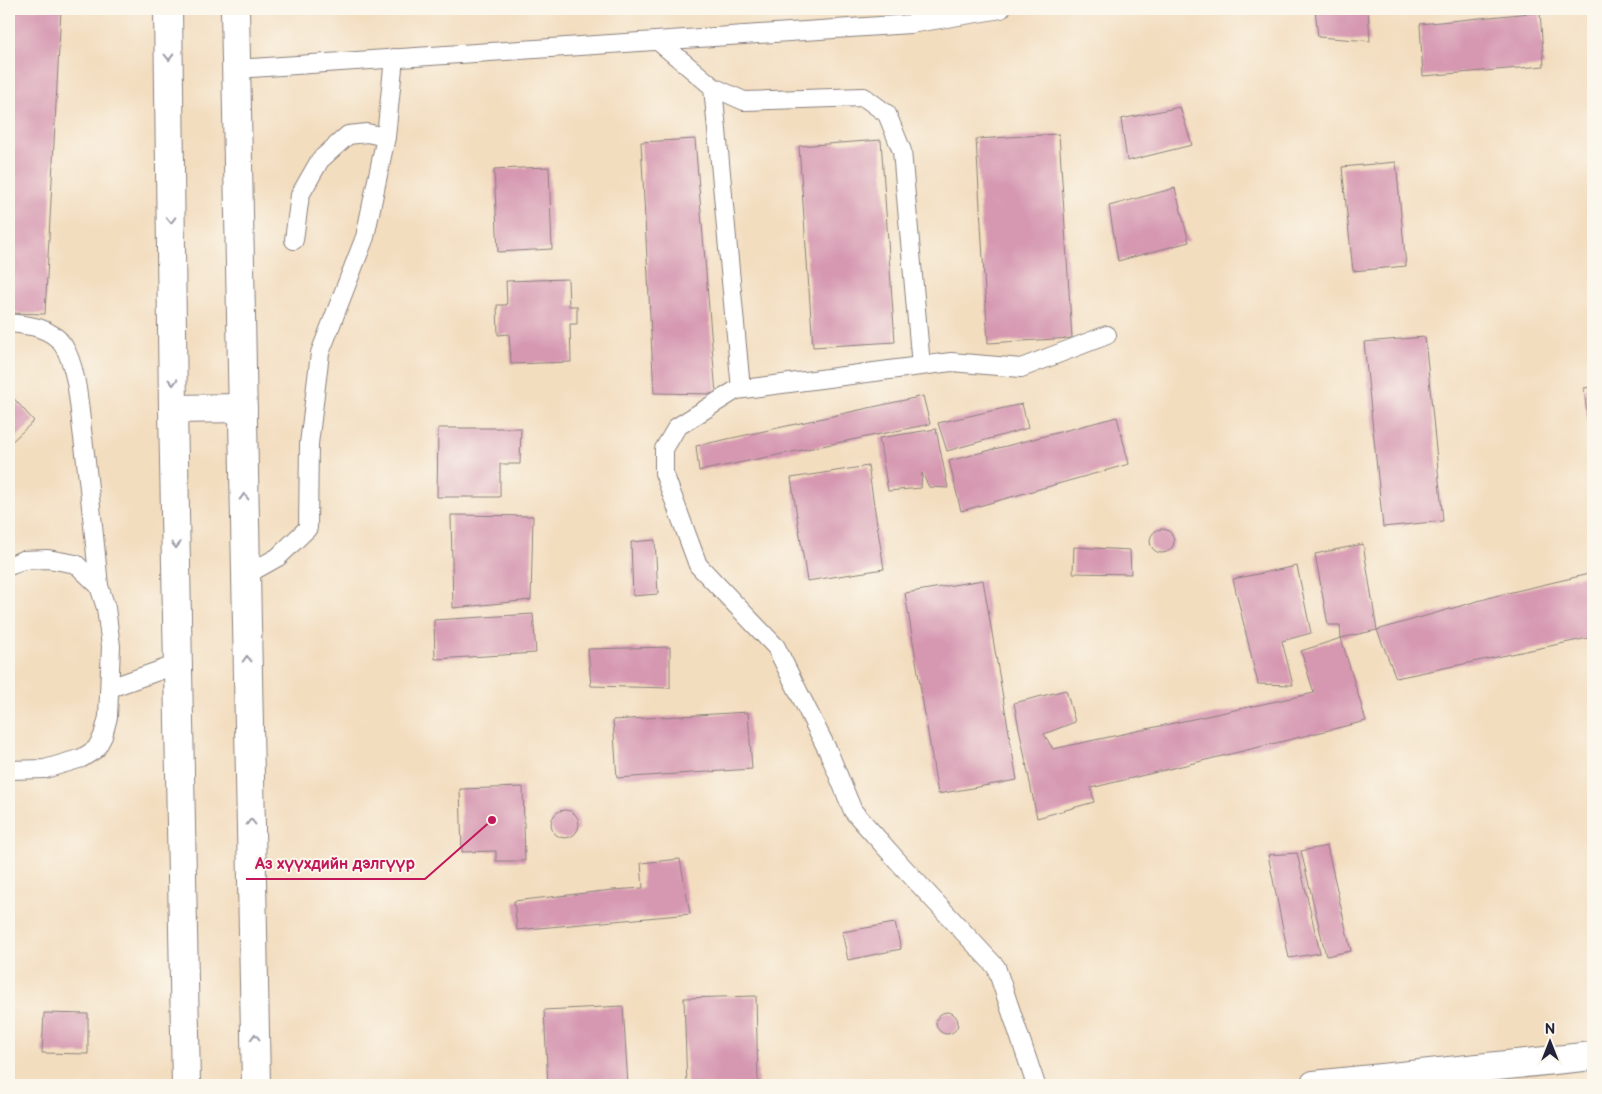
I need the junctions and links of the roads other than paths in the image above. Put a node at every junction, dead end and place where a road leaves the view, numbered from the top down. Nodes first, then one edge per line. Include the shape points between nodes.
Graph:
1 (168, 9) edge
2 (235, 9) edge
3 (1001, 9) edge
4 (658, 41) junction
5 (394, 58) junction
6 (236, 69) junction
7 (713, 87) junction
8 (386, 138) junction
9 (294, 240) dead end
10 (9, 323) edge
11 (1107, 335) dead end
12 (921, 366) junction
13 (741, 389) junction
14 (243, 408) junction
15 (173, 409) junction
16 (9, 566) edge
17 (246, 576) junction
18 (99, 586) junction
19 (178, 664) junction
20 (110, 688) junction
21 (9, 770) edge
22 (1593, 1056) edge
23 (186, 1085) edge
24 (256, 1085) edge
25 (1036, 1085) edge
26 (1314, 1085) edge

1 -> 15 main road
2 - 6 main road
3 - 4 lane via 910,24
4 - 5 lane
4 - 7 lane
5 - 6 lane
5 - 8 lane
6 - 14 main road
7 - 12 lane via 744,101 864,97 886,114 902,151
7 - 13 lane
8 - 9 lane via 367,133 348,135 320,160 300,195
8 - 17 lane via 364,237 320,353 308,444 308,528 278,557
10 - 18 lane via 48,331 62,344 72,365
11 - 12 lane via 1021,368 951,362
12 - 13 lane
13 - 25 lane via 677,427 664,449 664,473 698,565 776,647 829,753 853,811 996,967
14 - 15 main road
17 -> 14 main road
15 -> 19 main road
16 - 18 lane via 23,560 48,559 76,564
24 -> 17 main road
18 - 20 lane via 106,608 111,646
19 - 20 lane
19 - 23 main road
20 - 21 lane via 108,716 96,748 82,758 45,769
22 - 26 main road

